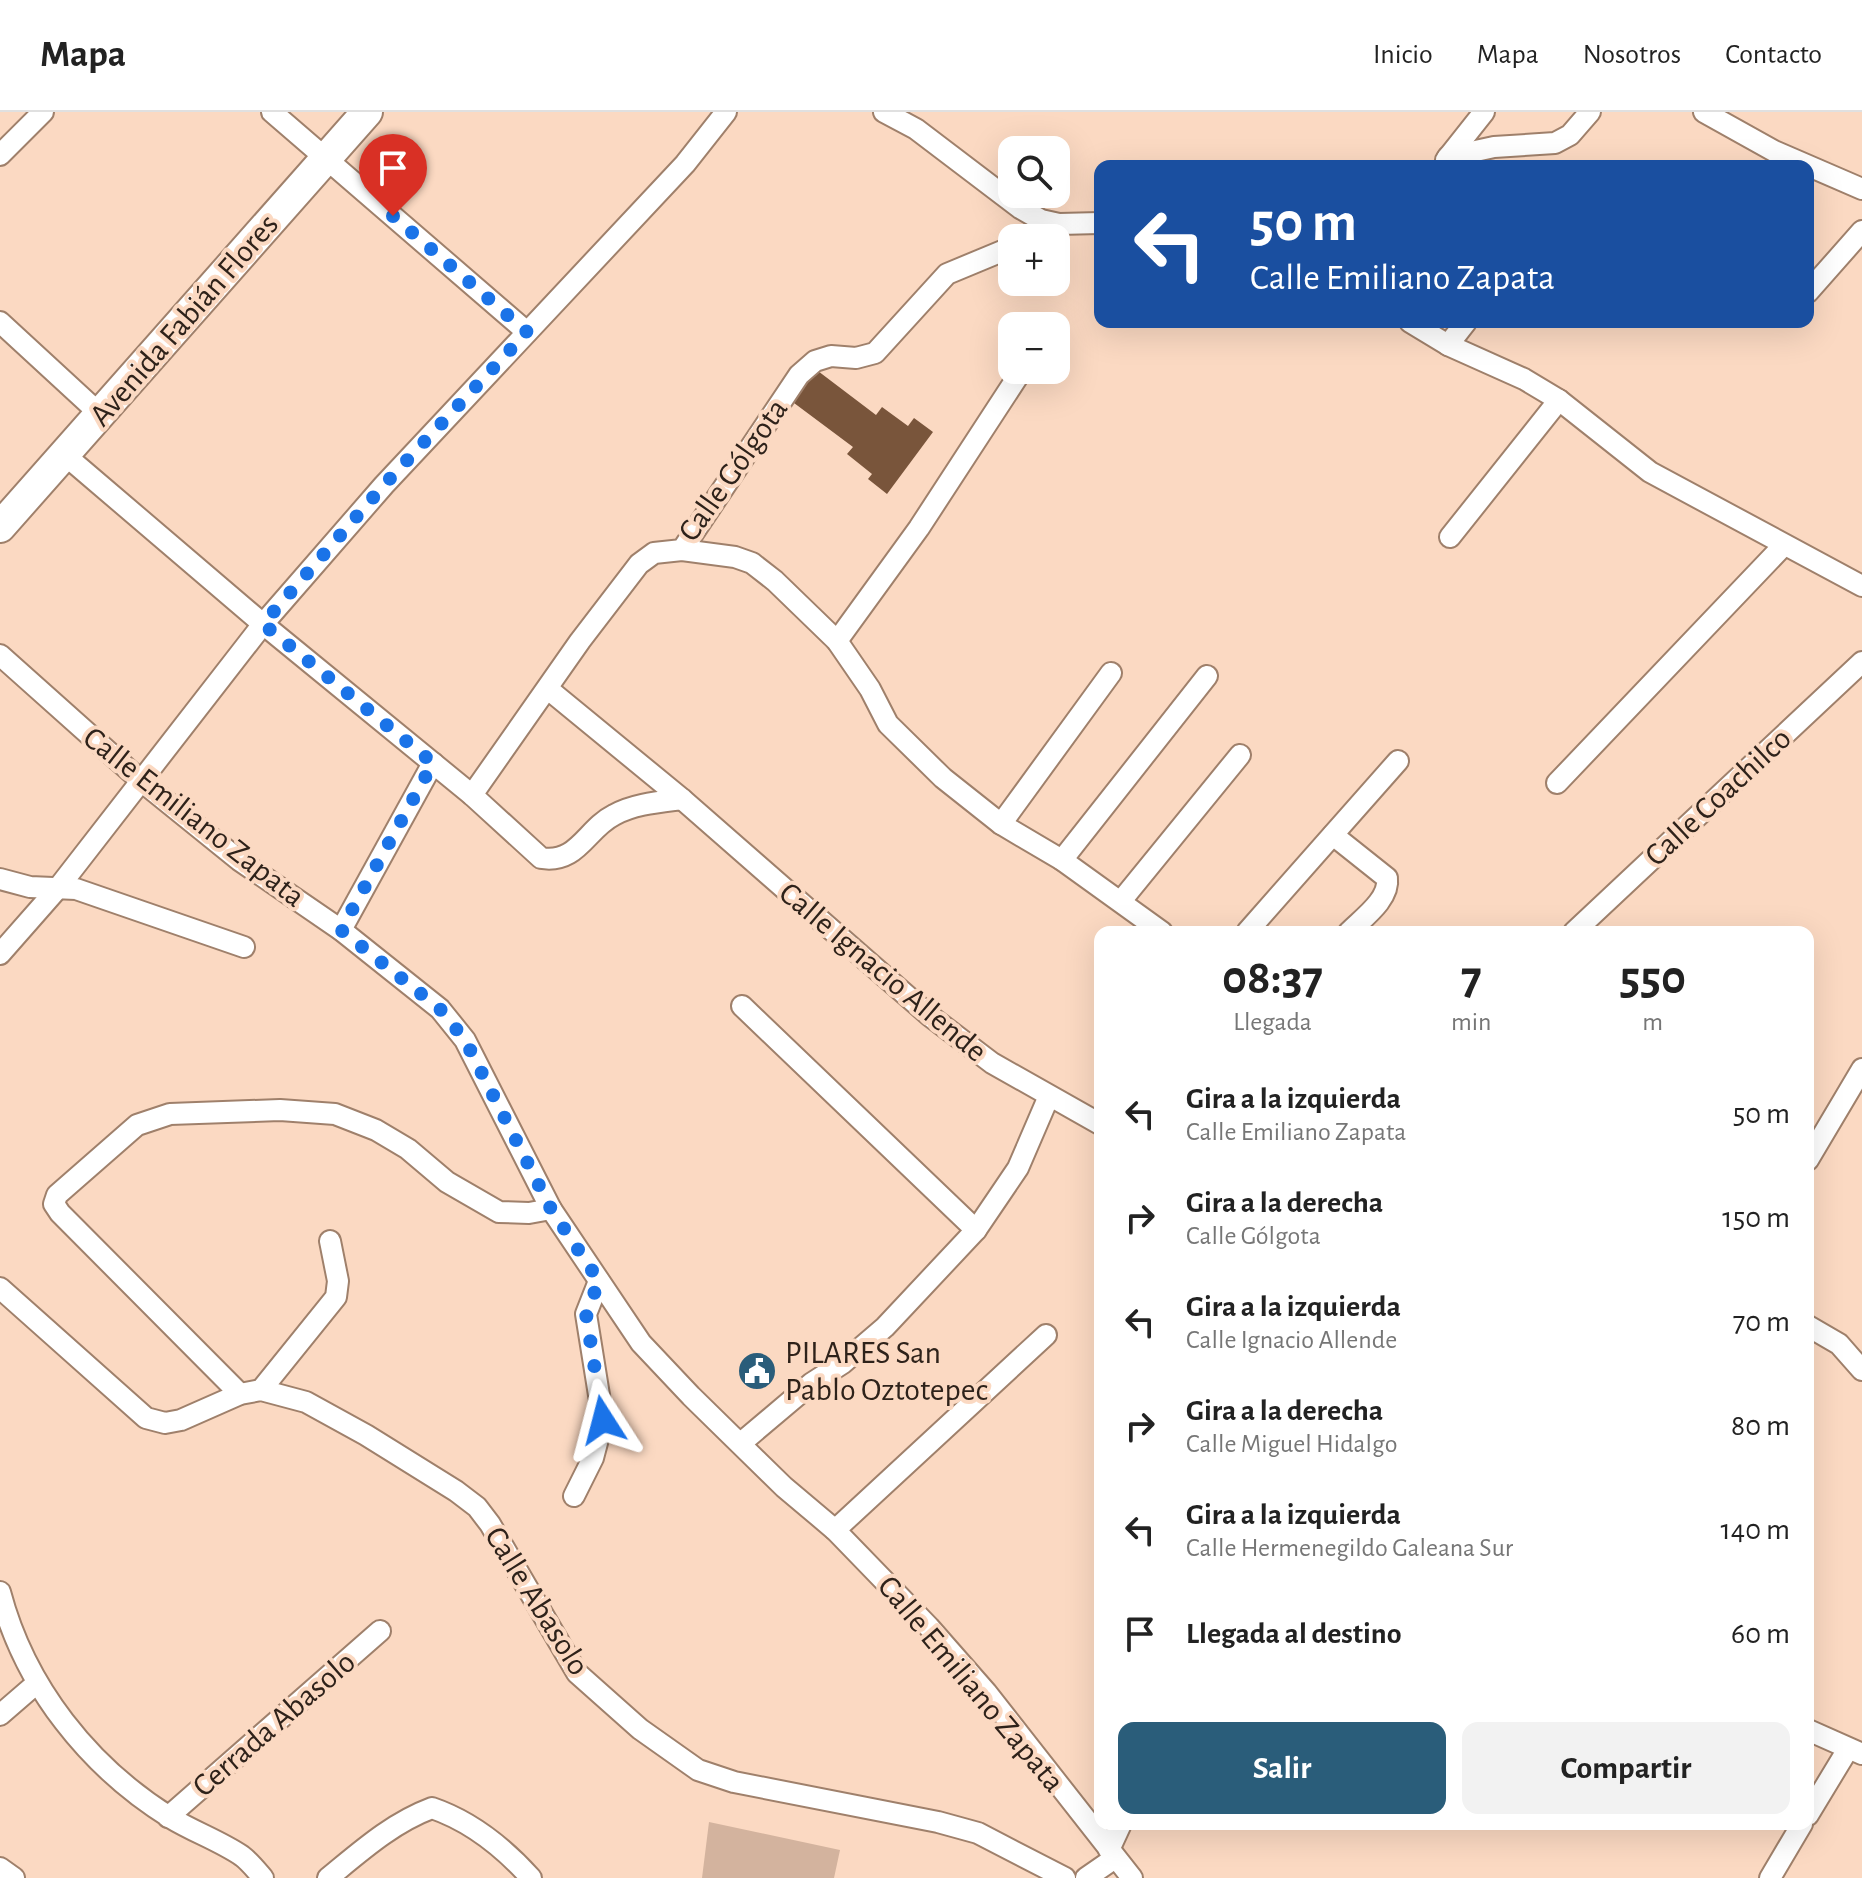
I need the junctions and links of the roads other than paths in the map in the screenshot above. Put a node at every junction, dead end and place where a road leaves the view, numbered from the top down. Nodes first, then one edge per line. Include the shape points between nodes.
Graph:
1 (43, 112) edge
2 (272, 112) edge
3 (367, 112) edge
4 (726, 112) edge
5 (884, 112) edge
6 (1484, 112) edge
7 (1590, 112) edge
8 (1704, 112) edge
9 (1494, 147) junction
10 (0, 155) edge
11 (326, 159) junction
12 (1445, 160) edge
13 (1448, 160) edge
14 (1486, 160) edge
15 (1795, 160) edge
16 (1814, 168) edge
17 (1862, 189) edge
18 (1094, 223) edge
19 (1059, 224) joint
20 (1862, 231) edge
21 (998, 253) edge
22 (1814, 285) edge
23 (0, 322) edge
24 (1420, 328) edge
25 (1461, 328) edge
26 (527, 332) junction
27 (1448, 345) junction
28 (1013, 384) edge
29 (1559, 400) junction
30 (101, 415) junction
31 (65, 455) junction
32 (0, 527) edge
33 (1450, 537) dead end
34 (1783, 546) junction
35 (682, 550) junction
36 (1862, 586) edge
37 (263, 624) junction
38 (837, 641) junction
39 (0, 655) edge
40 (1862, 662) edge
41 (1111, 673) dead end
42 (1207, 676) dead end
43 (548, 689) junction
44 (1240, 755) dead end
45 (1398, 761) dead end
46 (433, 763) junction
47 (140, 780) junction
48 (1557, 783) dead end
49 (472, 795) junction
50 (682, 799) junction
51 (1001, 824) junction
52 (1333, 835) junction
53 (1062, 860) junction
54 (0, 879) edge
55 (58, 888) junction
56 (1121, 901) junction
57 (1154, 926) edge
58 (1252, 926) edge
59 (1355, 926) edge
60 (1580, 926) edge
61 (341, 930) junction
62 (244, 947) dead end
63 (0, 954) edge
64 (742, 1006) dead end
65 (1862, 1069) edge
66 (1049, 1096) junction
67 (1094, 1121) edge
68 (1814, 1150) edge
69 (551, 1209) junction
70 (976, 1230) junction
71 (330, 1241) dead end
72 (599, 1281) junction
73 (0, 1288) edge
74 (1814, 1329) edge
75 (1046, 1335) dead end
76 (1862, 1370) edge
77 (261, 1390) junction
78 (240, 1394) junction
79 (741, 1443) junction
80 (574, 1496) dead end
81 (835, 1530) junction
82 (1, 1603) edge
83 (380, 1631) dead end
84 (37, 1683) junction
85 (0, 1715) edge
86 (1814, 1733) edge
87 (1855, 1751) edge
88 (1814, 1807) edge
89 (168, 1817) junction
90 (1119, 1830) edge
91 (1798, 1830) edge
92 (1112, 1854) junction
93 (0, 1868) edge
94 (14, 1878) edge
95 (263, 1878) edge
96 (328, 1878) edge
97 (531, 1878) edge
98 (1065, 1878) edge
99 (1086, 1878) edge
100 (1132, 1878) edge
101 (1770, 1878) edge

1 - 10 street
2 - 11 street
3 - 11 main road, Avenida Fabián Flores
4 - 26 street via 685,164
5 - 19 street via 916,129 1020,208
6 - 12 street
7 - 9 street via 1555,143
8 - 15 street
9 - 13 street
9 - 14 street
11 - 26 street
11 - 30 main road, Avenida Fabián Flores
16 - 17 street
18 - 19 street
20 - 22 street
21 - 35 street, Calle Gólgota via 947,274 875,353 831,356 799,375
23 - 30 street
24 - 27 street
25 - 27 street
26 - 37 street
27 - 29 street
28 - 38 street
29 - 33 street
29 - 34 street via 1650,472
30 - 31 main road, Avenida Fabián Flores
31 - 32 main road, Avenida Fabián Flores
31 - 37 street
34 - 36 street
34 - 48 street
35 - 38 street via 752,563
35 - 43 street, Calle Gólgota via 654,553 639,564
37 - 46 street
37 - 47 street
38 - 51 street via 888,724
39 - 47 street, Calle Emiliano Zapata
40 - 60 street, Calle Coachilco
41 - 51 street
42 - 53 street
43 - 49 street, Calle Gólgota
43 - 50 street, Calle Ignacio Allende
44 - 56 street
45 - 52 street
46 - 49 street
46 - 61 street
47 - 55 street
47 - 61 street, Calle Emiliano Zapata via 239,860
49 - 50 street via 526,847 552,860 579,846 612,815
50 - 66 street, Calle Ignacio Allende via 930,1016 992,1063
51 - 53 street
52 - 58 street
52 - 59 street via 1387,878 1383,896
53 - 56 street
54 - 55 street
55 - 62 street via 76,889
55 - 63 street
56 - 57 street
61 - 69 street, Calle Emiliano Zapata via 440,1009 465,1040
64 - 70 street
65 - 68 street
66 - 67 street, Calle Ignacio Allende
66 - 70 street via 1018,1168
69 - 72 street, Calle Emiliano Zapata
69 - 78 street via 499,1212 447,1182 397,1142 335,1114 170,1114 137,1125 57,1195 54,1204
70 - 79 street via 885,1327
71 - 77 street via 336,1297
72 - 79 street, Calle Emiliano Zapata via 641,1343
72 - 80 street via 586,1314 603,1420 593,1458
73 - 78 street, Calle Abasolo via 146,1418 181,1420
74 - 76 street via 1839,1344
75 - 81 street
77 - 78 street, Calle Abasolo
77 - 98 street, Calle Abasolo via 306,1402 477,1507 577,1673 640,1729 698,1770 978,1833
79 - 81 street, Calle Emiliano Zapata
81 - 92 street, Calle Emiliano Zapata via 986,1692
82 - 84 street
83 - 89 street, Cerrada Abasolo
84 - 85 street
84 - 89 street via 71,1731 119,1783
86 - 87 street
87 - 88 street
89 - 95 street via 244,1857
90 - 92 street
91 - 101 street
92 - 99 street
92 - 100 street, Calle Emiliano Zapata
93 - 94 street
96 - 97 street via 381,1834 432,1808 469,1825

